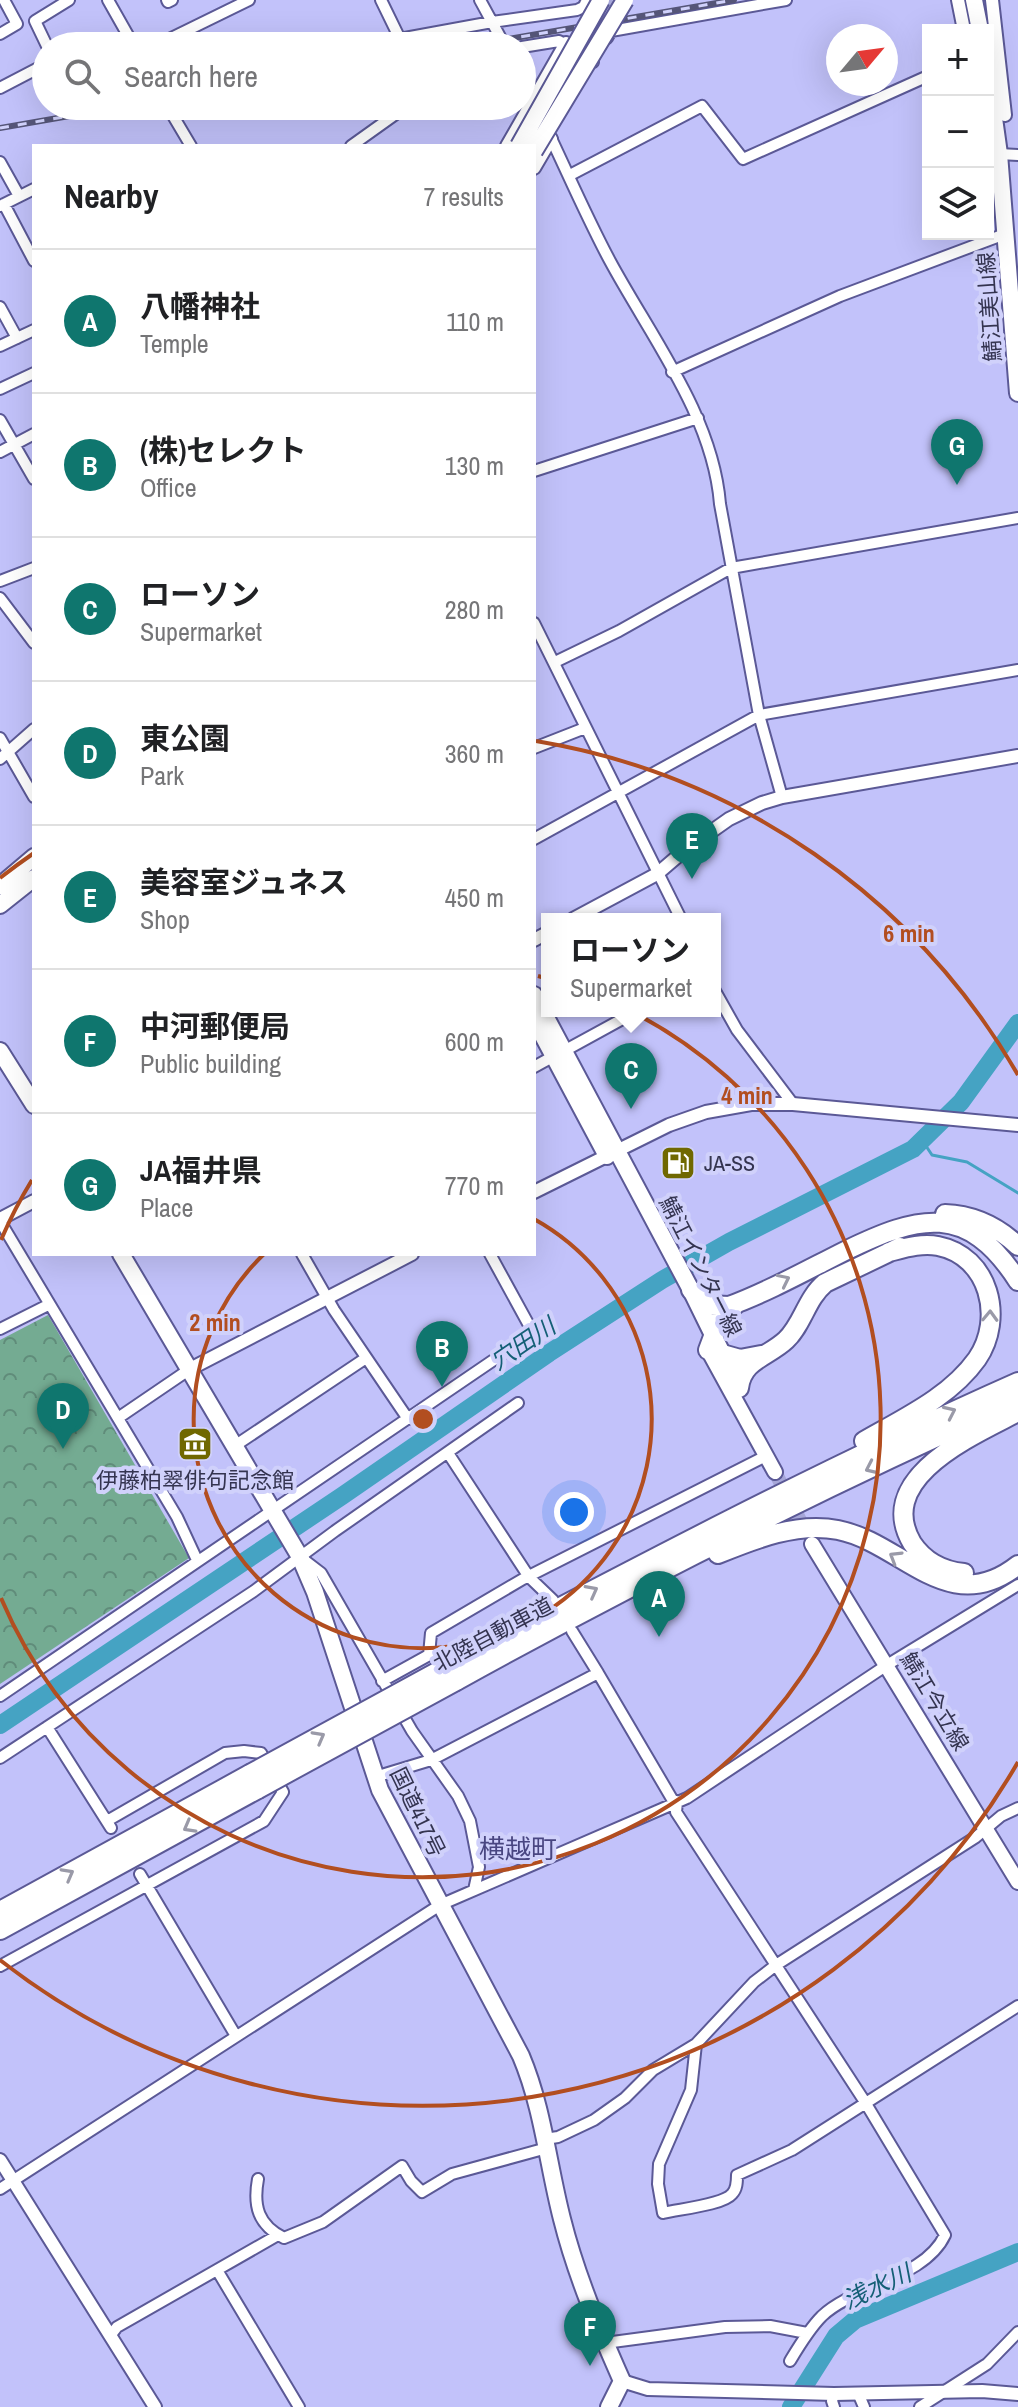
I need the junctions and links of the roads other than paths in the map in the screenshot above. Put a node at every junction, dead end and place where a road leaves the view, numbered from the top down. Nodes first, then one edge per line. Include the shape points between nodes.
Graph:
1 (4, 0) edge
2 (69, 0) edge
3 (108, 0) edge
4 (249, 0) edge
5 (381, 0) edge
6 (480, 0) edge
7 (625, 0) edge
8 (786, 0) edge
9 (958, 0) edge
10 (974, 0) edge
11 (992, 0) edge
12 (596, 1) edge
13 (492, 22) junction
14 (963, 24) edge
15 (979, 24) edge
16 (40, 32) edge
17 (126, 32) edge
18 (184, 32) edge
19 (397, 32) edge
20 (438, 32) edge
21 (497, 32) edge
22 (0, 34) edge
23 (566, 43) junction
24 (536, 45) edge
25 (593, 62) junction
26 (572, 70) tunnel mouth
27 (32, 71) edge
28 (922, 79) edge
29 (0, 88) edge
30 (994, 93) edge
31 (536, 97) edge
32 (536, 105) edge
33 (536, 114) edge
34 (1002, 116) edge
35 (176, 120) edge
36 (387, 120) edge
37 (523, 120) edge
38 (533, 120) edge
39 (543, 121) junction
40 (551, 139) junction
41 (190, 144) edge
42 (354, 144) edge
43 (508, 144) edge
44 (520, 144) edge
45 (536, 148) edge
46 (999, 154) junction
47 (1018, 155) edge
48 (0, 162) edge
49 (536, 165) edge
50 (570, 175) junction
51 (32, 190) edge
52 (19, 196) junction
53 (2, 205) edge
54 (1005, 234) junction
55 (32, 258) edge
56 (1013, 283) edge
57 (0, 307) edge
58 (32, 331) edge
59 (17, 338) junction
60 (0, 346) edge
61 (672, 372) junction
62 (32, 374) edge
63 (0, 389) edge
64 (1018, 393) edge
65 (698, 418) junction
66 (0, 420) edge
67 (32, 435) edge
68 (13, 445) junction
69 (0, 452) edge
70 (536, 470) edge
71 (32, 476) edge
72 (1018, 518) edge
73 (731, 568) junction
74 (32, 569) edge
75 (0, 581) edge
76 (0, 598) edge
77 (536, 627) edge
78 (32, 640) edge
79 (555, 662) junction
80 (1018, 670) edge
81 (759, 715) junction
82 (585, 728) junction
83 (32, 731) edge
84 (0, 738) edge
85 (536, 747) edge
86 (4, 755) edge
87 (1018, 756) edge
88 (617, 793) junction
89 (32, 794) edge
90 (782, 797) junction
91 (536, 838) edge
92 (32, 859) edge
93 (657, 874) junction
94 (32, 880) edge
95 (0, 886) edge
96 (0, 905) edge
97 (584, 913) edge
98 (678, 913) edge
99 (721, 1002) edge
100 (543, 1017) edge
101 (626, 1017) edge
102 (536, 1022) edge
103 (0, 1051) edge
104 (559, 1054) junction
105 (536, 1066) edge
106 (32, 1102) edge
107 (793, 1104) junction
108 (1018, 1125) edge
109 (612, 1154) junction
110 (536, 1191) edge
111 (32, 1202) edge
112 (0, 1220) edge
113 (881, 1233) junction
114 (1018, 1246) edge
115 (889, 1252) junction
116 (122, 1256) edge
117 (303, 1256) edge
118 (491, 1256) edge
119 (397, 1257) edge
120 (1018, 1281) edge
121 (686, 1293) junction
122 (326, 1298) junction
123 (1018, 1299) edge
124 (737, 1303) junction
125 (48, 1305) junction
126 (0, 1329) edge
127 (536, 1338) dead end
128 (714, 1346) junction
129 (764, 1354) junction
130 (501, 1355) dead end
131 (366, 1358) junction
132 (190, 1369) junction
133 (1018, 1382) edge
134 (739, 1388) junction
135 (1018, 1400) edge
136 (518, 1403) dead end
137 (1018, 1412) edge
138 (118, 1418) junction
139 (408, 1419) junction
140 (236, 1445) junction
141 (448, 1453) junction
142 (766, 1456) junction
143 (775, 1472) tunnel mouth
144 (275, 1512) junction
145 (716, 1525) junction
146 (812, 1544) tunnel mouth
147 (1018, 1551) edge
148 (300, 1557) junction
149 (197, 1560) junction
150 (1018, 1565) edge
151 (529, 1577) junction
152 (1018, 1585) edge
153 (553, 1600) dead end
154 (572, 1631) dead end
155 (887, 1665) junction
156 (476, 1670) junction
157 (452, 1673) junction
158 (598, 1673) junction
159 (382, 1681) junction
160 (0, 1696) edge
161 (47, 1727) junction
162 (0, 1758) edge
163 (431, 1760) junction
164 (375, 1777) junction
165 (254, 1782) junction
166 (677, 1802) junction
167 (1018, 1808) edge
168 (986, 1828) junction
169 (140, 1874) dead end
170 (1018, 1882) edge
171 (147, 1885) junction
172 (474, 1890) junction
173 (440, 1905) junction
174 (0, 1911) edge
175 (0, 1930) edge
176 (776, 1965) junction
177 (0, 1966) edge
178 (1018, 2006) edge
179 (236, 2036) junction
180 (696, 2044) junction
181 (865, 2102) junction
182 (546, 2144) junction
183 (0, 2160) edge
184 (258, 2179) dead end
185 (13, 2181) junction
186 (0, 2189) edge
187 (278, 2235) junction
188 (217, 2270) junction
189 (1018, 2332) edge
190 (807, 2333) junction
191 (110, 2336) junction
192 (605, 2343) junction
193 (790, 2361) dead end
194 (622, 2381) junction
195 (943, 2391) junction
196 (858, 2393) junction
197 (1018, 2394) edge
198 (833, 2398) edge
199 (155, 2407) edge
200 (299, 2407) edge
201 (609, 2407) edge
202 (864, 2407) edge
203 (920, 2407) edge

1 - 22 street via 17,24
2 - 16 street via 35,21
3 - 17 street
4 - 18 street
5 - 19 street
6 - 13 street
7 - 45 main road, bridge
8 - 25 street via 611,31
9 - 14 street
10 - 15 main road
11 - 34 street
12 - 13 street via 577,10
12 - 33 main road, bridge
13 - 20 street
13 - 21 street
23 - 24 street
23 - 25 street
23 - 31 street
25 - 40 street
26 - 39 street
27 - 29 street
28 - 50 street via 743,159 702,106
30 - 34 main road, 鯖江美山線
32 - 39 street
34 - 46 main road, 鯖江美山線
35 - 41 street
36 - 42 street
37 - 43 street
38 - 44 main road, bridge
39 - 40 street
40 - 49 street
40 - 50 street
46 - 47 street
46 - 54 main road, 鯖江美山線
48 - 52 street
50 - 61 street via 608,258
51 - 52 street
52 - 53 street
53 - 55 street
54 - 56 main road, 鯖江美山線
54 - 61 street via 840,296
56 - 64 main road, 鯖江美山線
57 - 59 street
58 - 59 street
59 - 60 street
61 - 65 street
62 - 63 street
65 - 70 street
65 - 73 street via 718,477
66 - 68 street
67 - 68 street
68 - 69 street
68 - 71 street
72 - 73 street
73 - 79 street
73 - 81 street
74 - 75 street
76 - 78 street
77 - 79 street
79 - 82 street
80 - 81 street
81 - 88 street
81 - 90 street
82 - 85 street
82 - 88 street
83 - 86 street
84 - 86 street
86 - 89 street
87 - 90 street
88 - 91 street
88 - 93 street
90 - 93 street via 729,819
92 - 95 main road
93 - 97 street
93 - 98 street
94 - 96 main road
99 - 107 street
100 - 104 main road, 鯖江インター線
101 - 104 street
102 - 104 main road, 鯖江インター線
103 - 106 main road
104 - 105 street
104 - 109 main road, 鯖江インター線
107 - 108 street
107 - 109 street via 706,1112
109 - 110 street
109 - 121 main road, 鯖江インター線
111 - 112 street
112 - 125 street
113 - 114 highway via 929,1215 954,1215 985,1223
113 - 120 highway via 925,1222 952,1224 990,1246
124 -> 113 highway
115 - 123 highway via 933,1236 959,1239 995,1266
115 - 129 highway via 825,1283 810,1298 793,1332
145 -> 115 highway via 937,1398 979,1356 992,1312 985,1285 972,1265 936,1246
116 - 132 main road, 国道417号
117 - 122 street
118 - 127 street
119 - 122 street
121 - 124 highway via 706,1305
121 - 128 main road, 鯖江インター線
122 - 131 street
122 - 132 street
124 - 128 highway via 724,1313
125 - 126 street
125 - 138 street
128 - 129 highway via 747,1359
128 - 134 main road, 鯖江インター線
128 - 142 main road
129 - 134 highway via 746,1370
130 - 139 street
131 - 139 street
131 - 140 street
132 - 138 street
132 - 140 main road, 国道417号
145 -> 133 highway, 北陸自動車道
134 - 142 main road
135 -> 156 highway, 北陸自動車道 via 735,1534
136 - 141 street
137 - 147 highway via 922,1471 905,1511 915,1548 947,1570 992,1568
138 - 149 street
139 - 144 street
140 - 144 main road, 国道417号
141 - 148 street
141 - 151 street
142 - 143 main road
142 - 151 street
144 - 148 main road, 国道417号
144 - 149 street
157 -> 145 highway, 北陸自動車道
146 - 155 main road, 鯖江今立線
148 - 159 street via 321,1573
148 - 161 street
148 - 164 main road, 国道417号
149 - 160 street
150 -> 156 highway via 989,1581 963,1585 934,1578 838,1530 784,1532 672,1575
151 - 153 street
151 - 159 street via 431,1633 429,1655
152 - 155 street
154 - 158 street
155 - 166 street
155 - 168 main road, 鯖江今立線
156 - 157 highway, 北陸自動車道
157 - 165 highway, 北陸自動車道, bridge
158 - 163 street
158 - 166 street
159 - 163 street
161 - 162 street
161 - 171 street via 109,1825 225,1753 261,1753 283,1792 264,1821
163 - 164 street
163 - 172 street via 470,1821 479,1867
164 - 173 main road, 国道417号
174 -> 165 highway, 北陸自動車道
165 -> 175 highway, 北陸自動車道
166 - 172 street
166 - 176 street via 676,1812
167 - 168 street
168 - 170 main road, 鯖江今立線
168 - 176 street
169 - 171 street
171 - 177 street
171 - 179 street
172 - 173 street
173 - 179 street
173 - 182 main road, 国道417号 via 521,2056
176 - 180 street
176 - 181 street
178 - 181 street
179 - 185 street
180 - 181 street via 691,2090 659,2164 663,2213 731,2197 737,2175 792,2150
180 - 182 street via 653,2070 594,2120
181 - 190 street via 945,2235 939,2248 901,2274 836,2306
182 - 187 street via 452,2174 422,2192 402,2166 323,2222 284,2238
182 - 192 main road, 国道417号 via 563,2221
183 - 185 street
184 - 187 street via 254,2201 269,2231
185 - 186 street
185 - 191 street
187 - 188 street
188 - 191 street
188 - 200 street
189 - 195 street via 987,2364
190 - 192 street via 770,2326 725,2327
190 - 193 street
191 - 199 street
192 - 194 main road, 国道417号
194 - 198 street via 648,2389
194 - 201 main road
195 - 196 street
195 - 197 street
195 - 203 street
196 - 198 street
196 - 202 street

